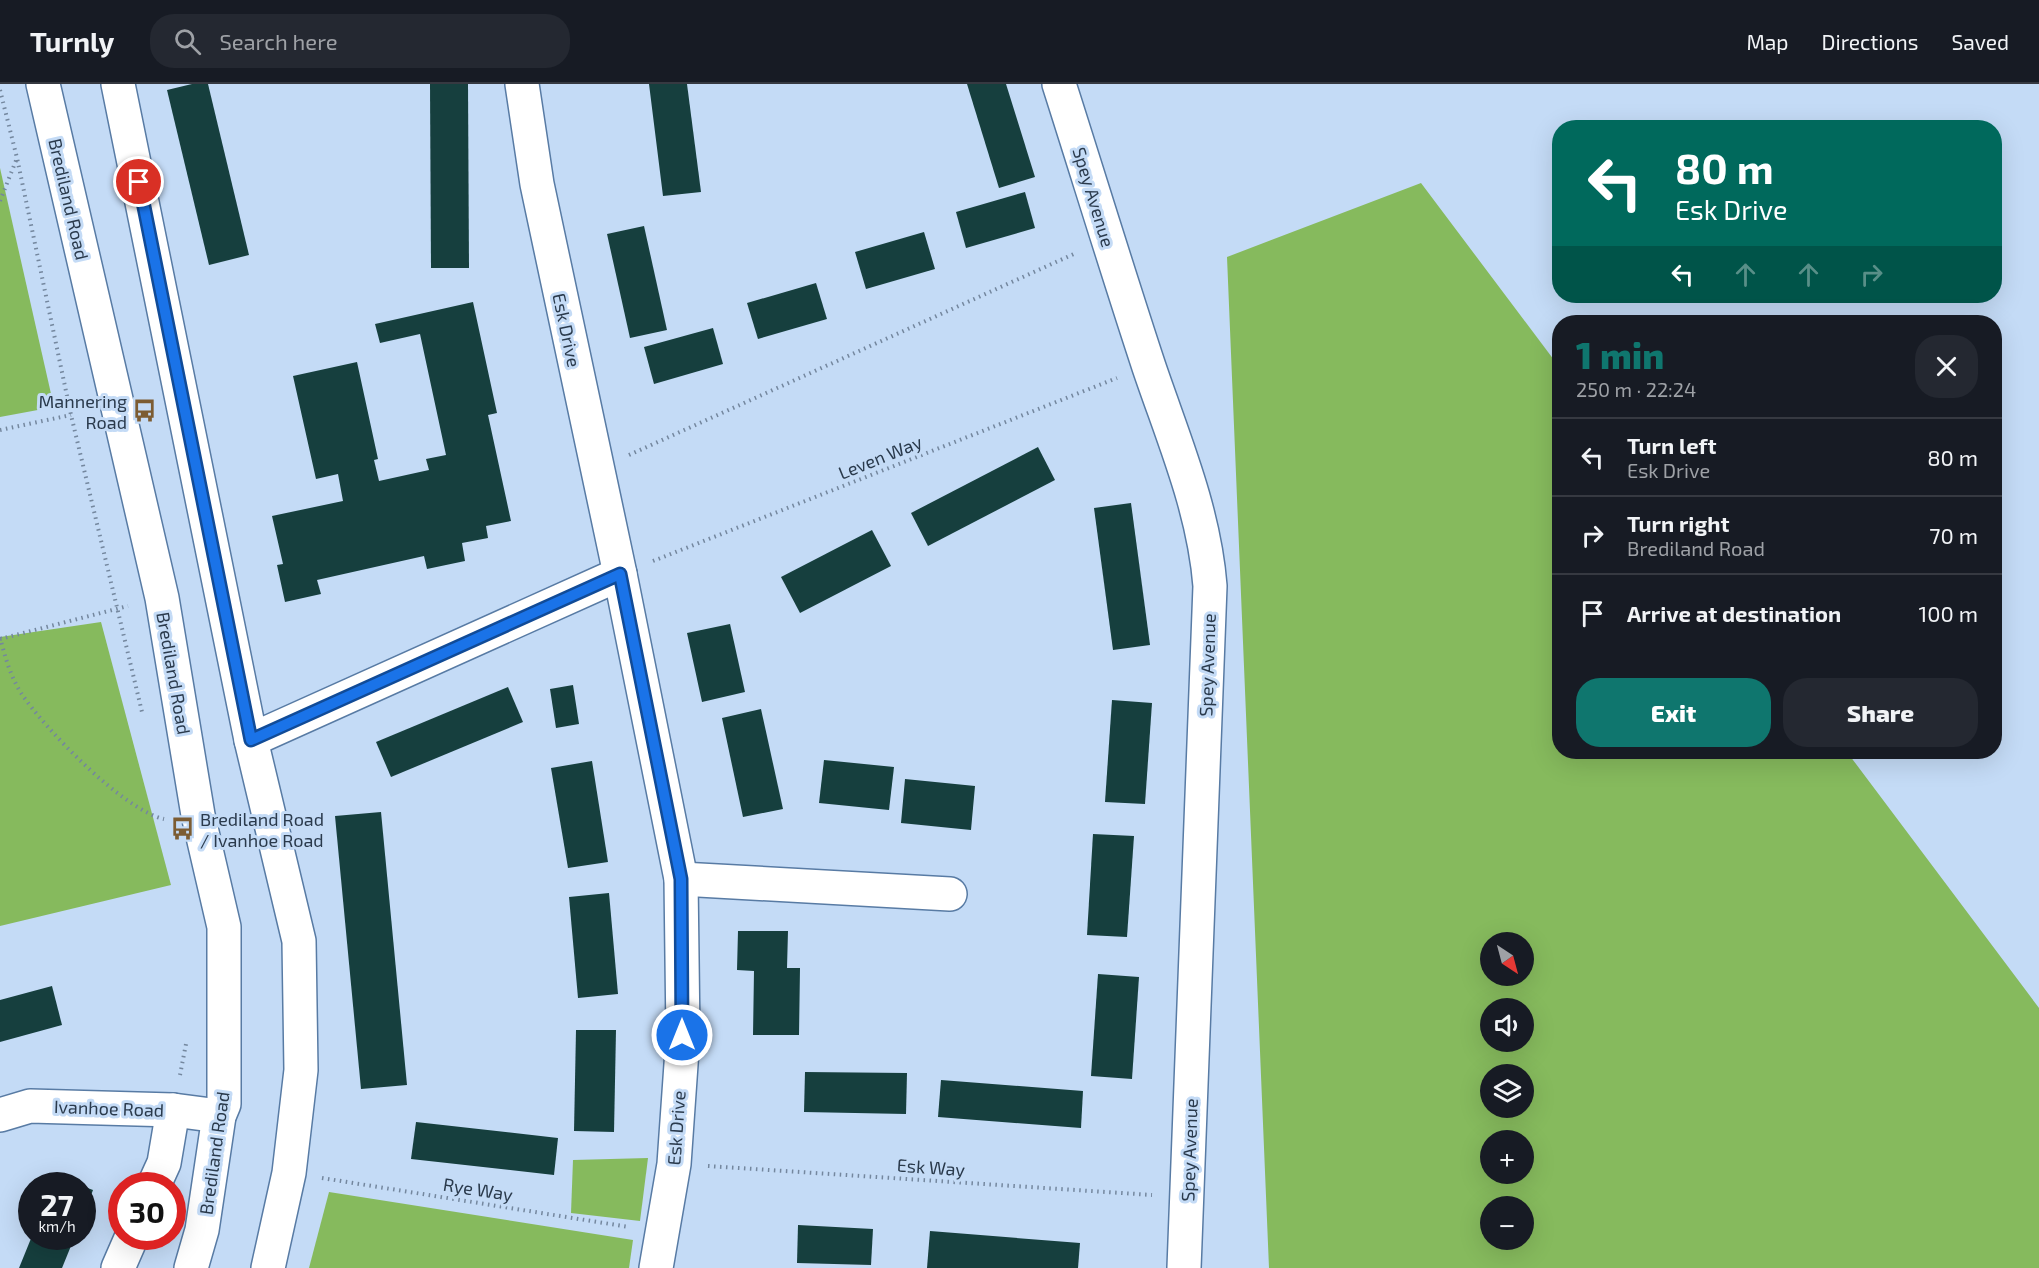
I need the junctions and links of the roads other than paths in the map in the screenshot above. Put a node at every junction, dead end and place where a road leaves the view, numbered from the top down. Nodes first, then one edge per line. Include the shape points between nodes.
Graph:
1 (43, 84) edge
2 (118, 84) edge
3 (522, 84) edge
4 (1059, 84) edge
5 (620, 574) junction
6 (251, 740) junction
7 (681, 879) junction
8 (950, 894) dead end
9 (173, 1110) junction
10 (0, 1115) edge
11 (219, 1116) junction
12 (160, 1172) edge
13 (126, 1250) edge
14 (118, 1268) edge
15 (191, 1268) edge
16 (268, 1268) edge
17 (656, 1268) edge
18 (1184, 1268) edge

1 - 11 street, Brediland Road via 162,598 198,815 224,927 224,1104
2 - 6 street
3 - 5 street, Esk Drive via 537,184
4 - 18 street, Spey Avenue via 1207,546 1210,585
5 - 6 street
5 - 7 street, Esk Drive
6 - 16 street via 300,941 301,1070 289,1173
7 - 8 street
7 - 17 street, Esk Drive via 682,1035 674,1164
9 - 10 street, Ivanhoe Road via 30,1106
9 - 11 street, Ivanhoe Road
9 - 12 street
11 - 15 street, Brediland Road via 202,1230
13 - 14 street

